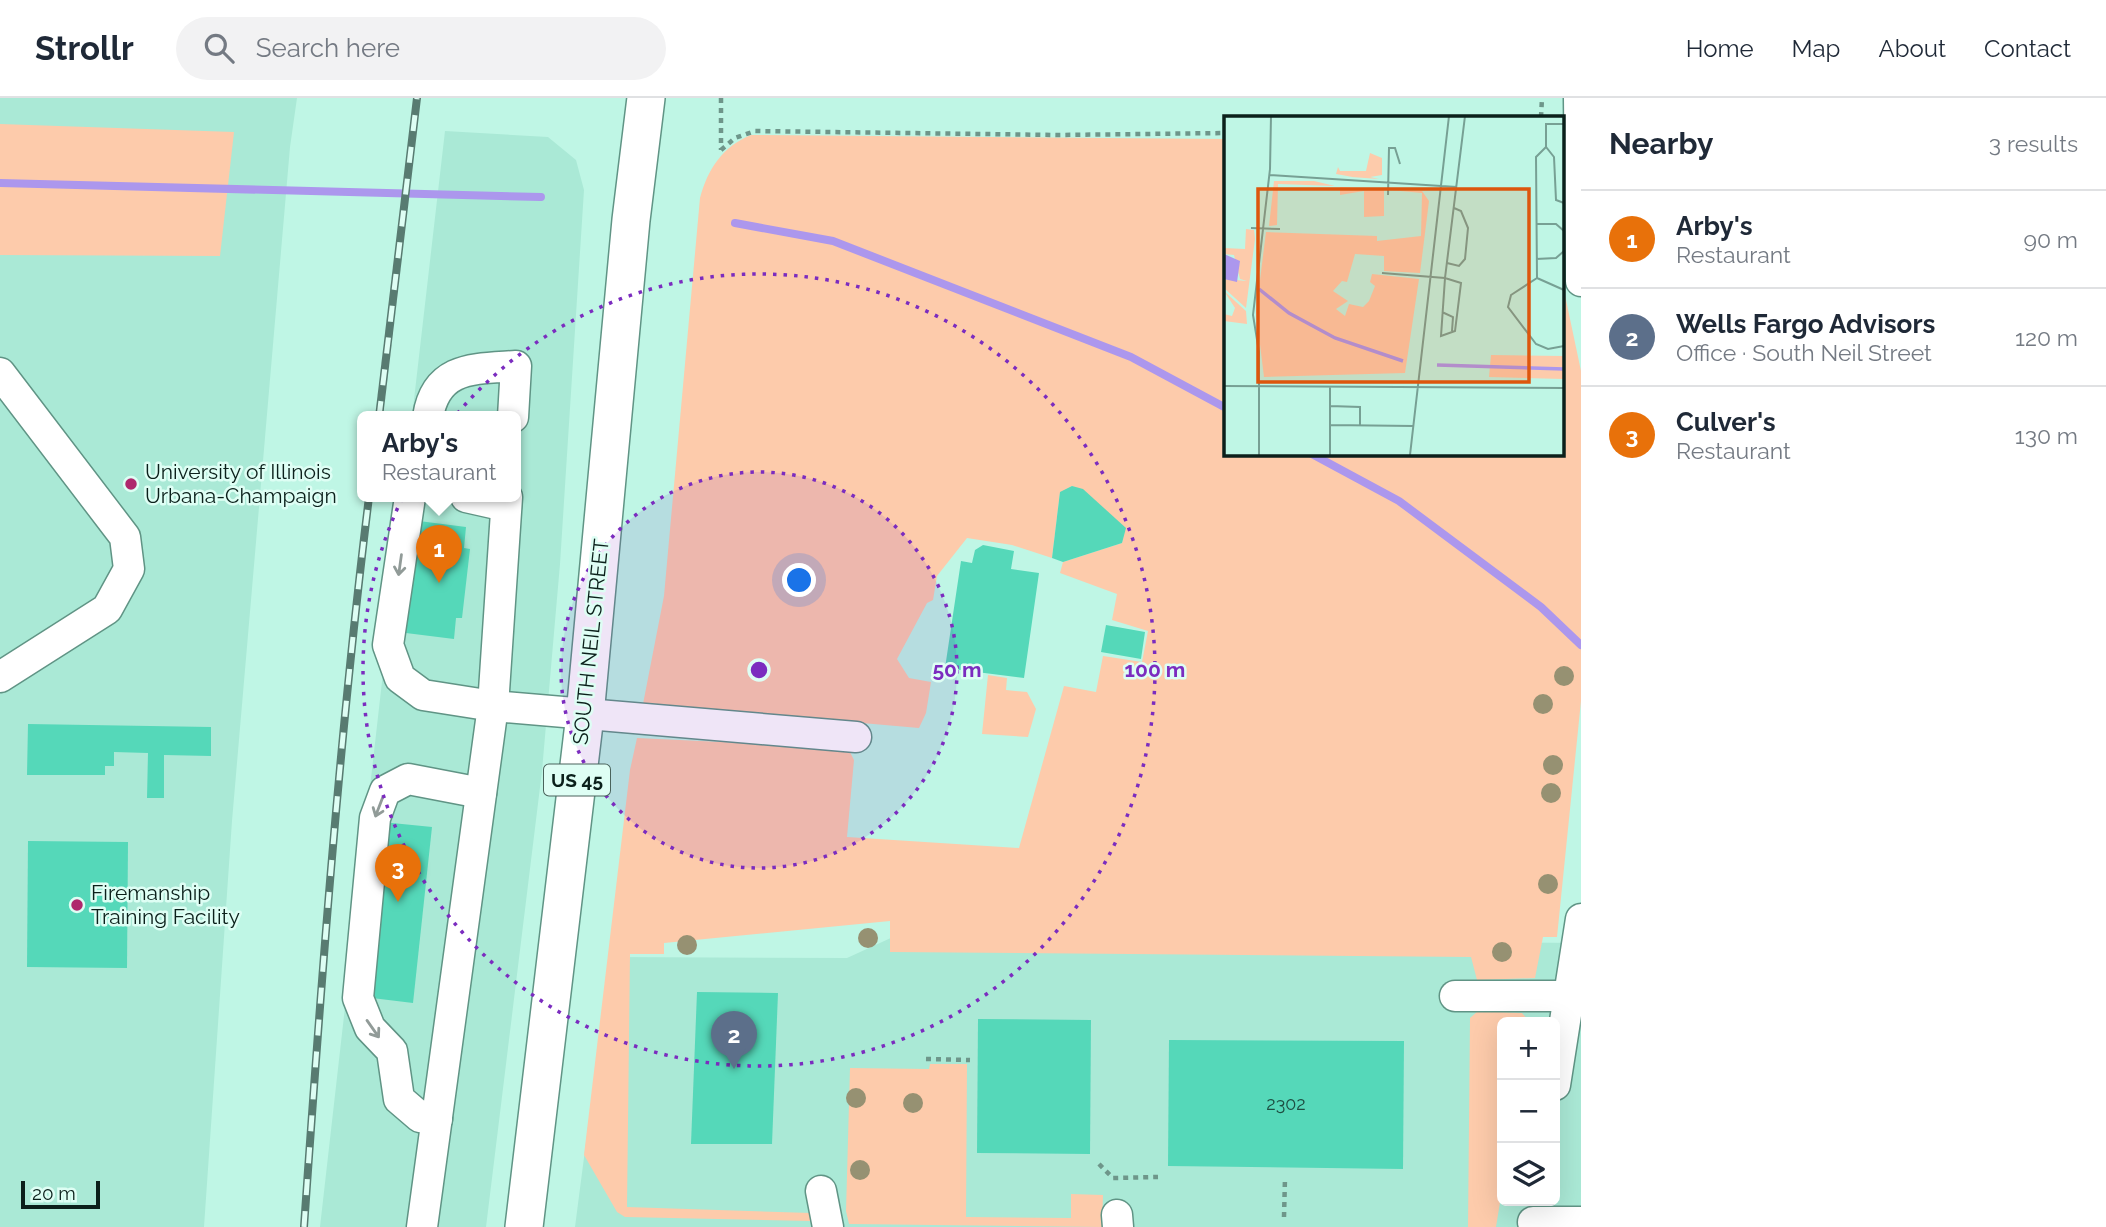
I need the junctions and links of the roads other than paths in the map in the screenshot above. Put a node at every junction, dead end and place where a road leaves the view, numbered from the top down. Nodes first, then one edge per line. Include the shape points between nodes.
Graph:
1 (646, 98) edge
2 (1579, 98) edge
3 (1581, 281) edge
4 (0, 373) edge
5 (448, 379) junction
6 (429, 411) edge
7 (448, 411) edge
8 (513, 411) edge
9 (409, 502) edge
10 (507, 502) edge
11 (0, 677) edge
12 (492, 706) junction
13 (585, 715) junction
14 (856, 737) dead end
15 (481, 793) junction
16 (1581, 919) edge
17 (1455, 996) dead end
18 (1576, 996) edge
19 (1556, 1080) edge
20 (437, 1119) junction
21 (821, 1191) dead end
22 (1533, 1216) edge
23 (1581, 1222) edge
24 (422, 1227) edge
25 (523, 1227) edge
26 (828, 1227) edge

1 - 13 main road, SOUTH NEIL STREET / US 45 via 629,234
2 - 3 street
4 - 11 street via 125,537 129,569 107,610
5 - 6 street via 431,396
5 - 7 street
5 - 8 street via 468,369 516,366
9 -> 12 street via 388,645 400,678 423,695
10 - 12 street
12 - 13 street
12 - 15 street
13 - 14 street
13 - 25 main road, SOUTH NEIL STREET / US 45
15 - 20 street
15 -> 20 street via 408,779 385,791 374,818 358,998 370,1028 392,1051 399,1100 420,1117
16 - 18 street
17 - 18 street
18 - 19 street
20 - 24 street
21 - 26 street
22 - 23 street

